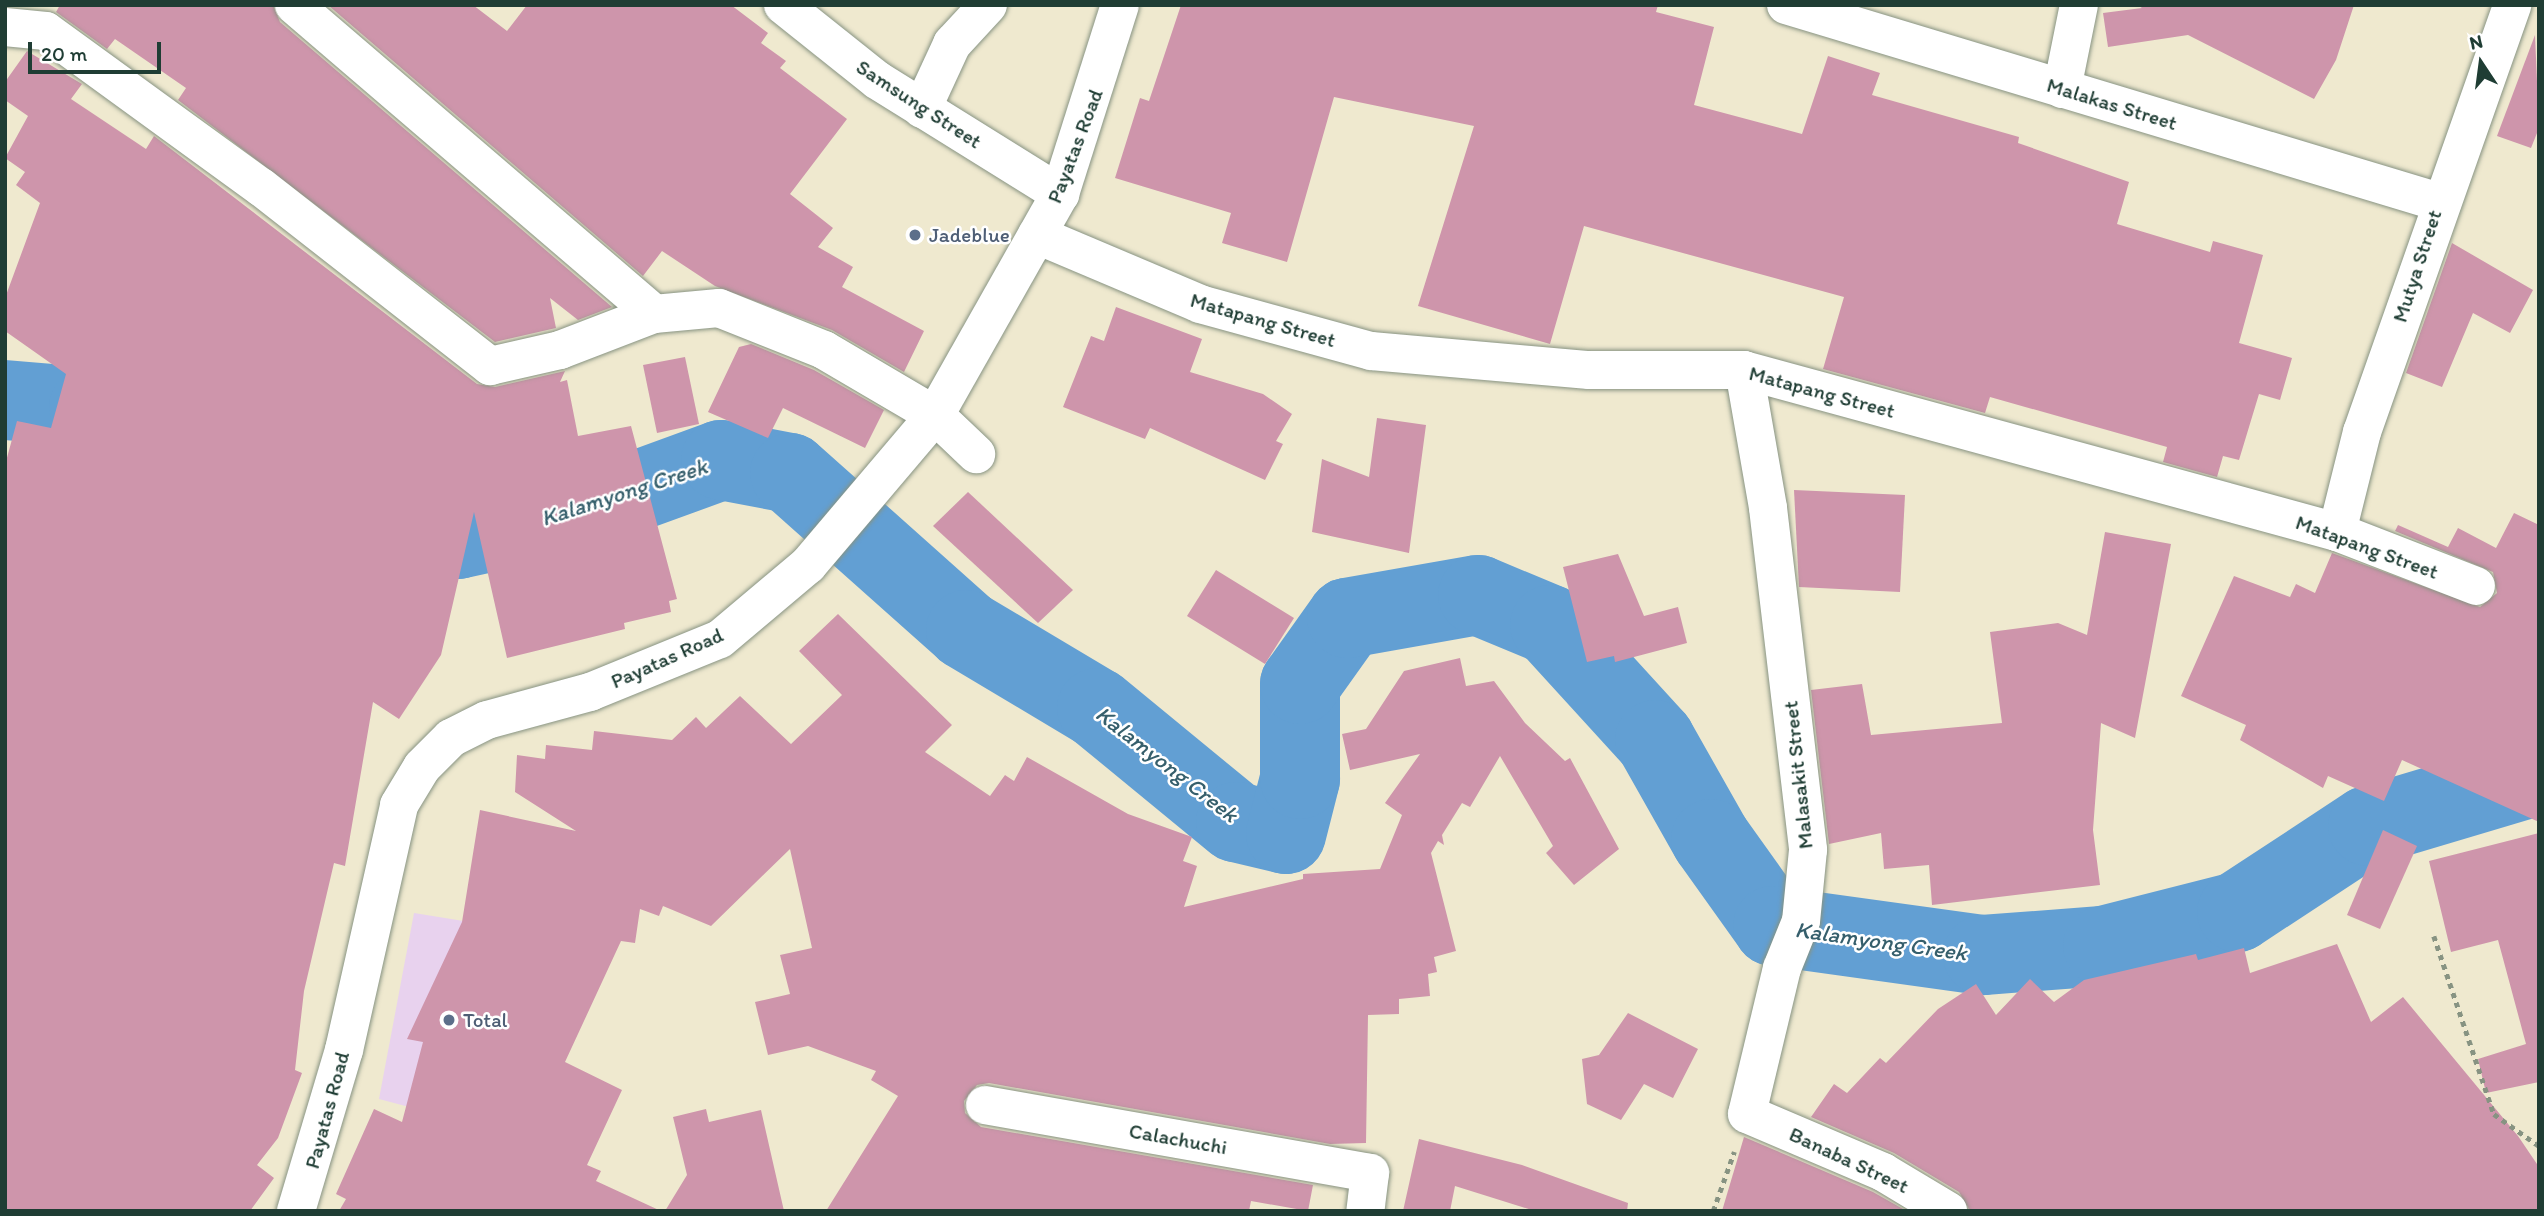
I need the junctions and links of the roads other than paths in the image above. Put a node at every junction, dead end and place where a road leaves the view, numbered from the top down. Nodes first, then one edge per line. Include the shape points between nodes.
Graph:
1 (294, 5) edge
2 (783, 5) edge
3 (988, 5) edge
4 (1120, 5) edge
5 (1786, 5) edge
6 (2079, 5) edge
7 (2512, 5) edge
8 (5, 27) edge
9 (2062, 89) junction
10 (922, 109) junction
11 (1060, 194) junction
12 (2439, 202) junction
13 (1037, 235) junction
14 (654, 313) junction
15 (1744, 370) junction
16 (935, 415) junction
17 (976, 454) dead end
18 (2337, 532) junction
19 (2476, 586) dead end
20 (985, 1105) dead end
21 (1747, 1114) joint
22 (296, 1211) edge
23 (1365, 1211) edge
24 (1948, 1211) edge

1 - 14 street
2 - 10 street, Samsung Street
3 - 10 street via 952,44
4 - 11 street, Payatas Road
5 - 9 street, Malakas Street
6 - 9 street
7 - 12 street, Mutya Street
8 - 14 street via 46,31 261,187 489,366 560,350
9 - 12 street, Malakas Street
10 - 11 street, Samsung Street
11 - 13 street, Payatas Road
12 - 18 street, Mutya Street via 2362,432
13 - 15 street, Matapang Street via 1200,304 1371,351 1589,370
13 - 16 street, Payatas Road
14 - 16 street via 719,309 824,350
15 - 18 street, Matapang Street
15 - 21 street, Malasakit Street via 1768,508 1808,850 1801,920 1782,968
16 - 17 street
16 - 22 street, Payatas Road via 888,476 808,565 720,639 590,692 487,720 450,738 422,767 399,805 344,1049
18 - 19 street, Matapang Street
20 - 23 street, Calachuchi via 1370,1173
21 - 24 street, Banaba Street via 1883,1172

